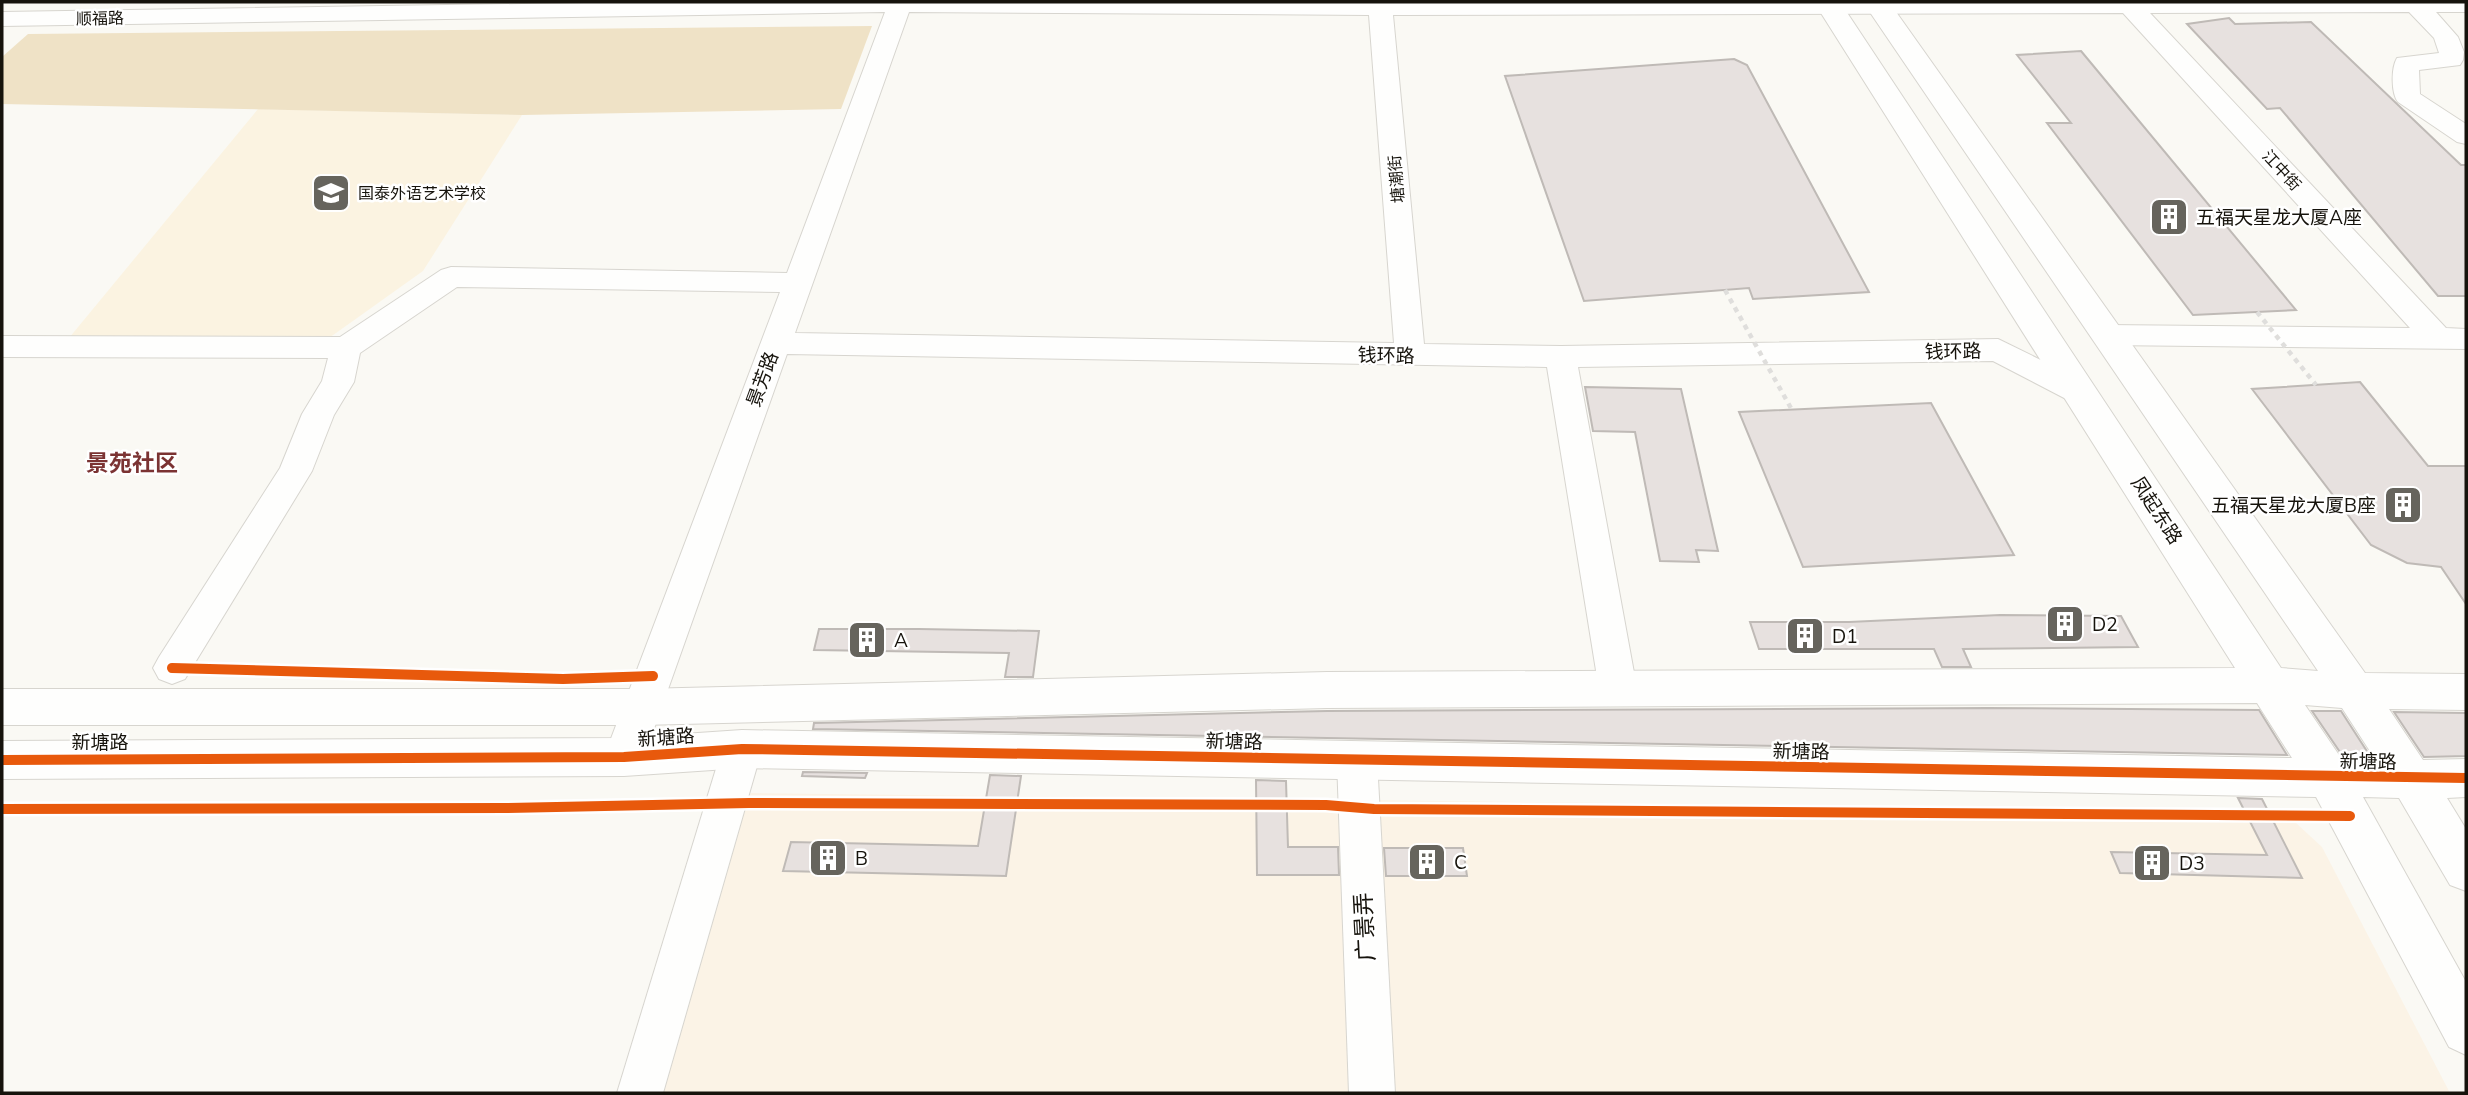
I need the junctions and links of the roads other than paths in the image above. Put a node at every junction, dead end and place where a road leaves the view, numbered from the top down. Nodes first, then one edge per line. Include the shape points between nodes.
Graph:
1 (28, 2) edge
2 (900, 3) edge
3 (1828, 3) edge
4 (1878, 4) edge
5 (2127, 4) edge
6 (1381, 5) edge
7 (2415, 5) junction
8 (2466, 5) edge
9 (427, 7) edge
10 (2, 20) edge
11 (2466, 136) edge
12 (797, 283) junction
13 (2036, 327) junction
14 (2106, 335) junction
15 (2452, 339) edge
16 (775, 343) junction
17 (2, 345) edge
18 (346, 348) junction
19 (1998, 351) junction
20 (1410, 355) junction
21 (1561, 357) junction
22 (2079, 393) junction
23 (172, 668) dead end
24 (2271, 685) junction
25 (1618, 689) junction
26 (2356, 691) junction
27 (2466, 692) edge
28 (641, 707) junction
29 (2, 708) edge
30 (742, 749) junction
31 (624, 757) junction
32 (2, 760) edge
33 (1357, 760) junction
34 (2329, 778) junction
35 (2466, 778) edge
36 (2413, 779) junction
37 (2466, 870) edge
38 (2466, 1030) edge
39 (640, 1093) edge
40 (1372, 1093) edge

1 - 10 street
2 - 6 street, 顺福路
2 - 9 street, 顺福路
2 - 12 street, 景芳路
3 - 4 street, 顺福路
3 - 6 street, 顺福路
3 - 13 main road, 凤起东路
4 - 5 street, 顺福路
4 - 14 main road
5 - 7 street, 顺福路
5 - 15 street, 江中街
6 - 20 street, 塘潮街
7 - 8 street, 顺福路
7 - 11 street via 2451,42 2452,53 2451,60 2406,63 2407,97
9 - 10 street, 顺福路
12 - 16 street, 景芳路
12 - 18 street via 452,277
13 - 19 street, 钱环路
13 - 22 main road, 凤起东路
14 - 15 street
14 - 26 main road
16 - 20 street, 钱环路
16 - 28 street, 景芳路
17 - 18 street
18 - 23 street via 338,382 318,414 295,471
19 - 21 street, 钱环路
19 - 22 street, 钱环路
20 - 21 street, 钱环路
21 - 25 street
22 - 24 main road, 凤起东路
24 - 25 main road, 新塘路
24 - 26 main road, 新塘路
24 - 34 main road, 凤起东路
25 - 28 main road, 新塘路 via 1327,690
26 - 27 main road, 新塘路
26 - 36 main road
28 - 29 main road, 新塘路
28 - 31 street, 景芳路
30 - 31 main road, 新塘路
30 - 33 main road, 新塘路
30 - 39 street
31 - 32 main road, 新塘路
33 - 34 main road, 新塘路
33 - 40 street, 广景弄
34 - 36 main road, 新塘路
34 - 38 main road, 凤起东路
35 - 36 main road, 新塘路
36 - 37 main road

